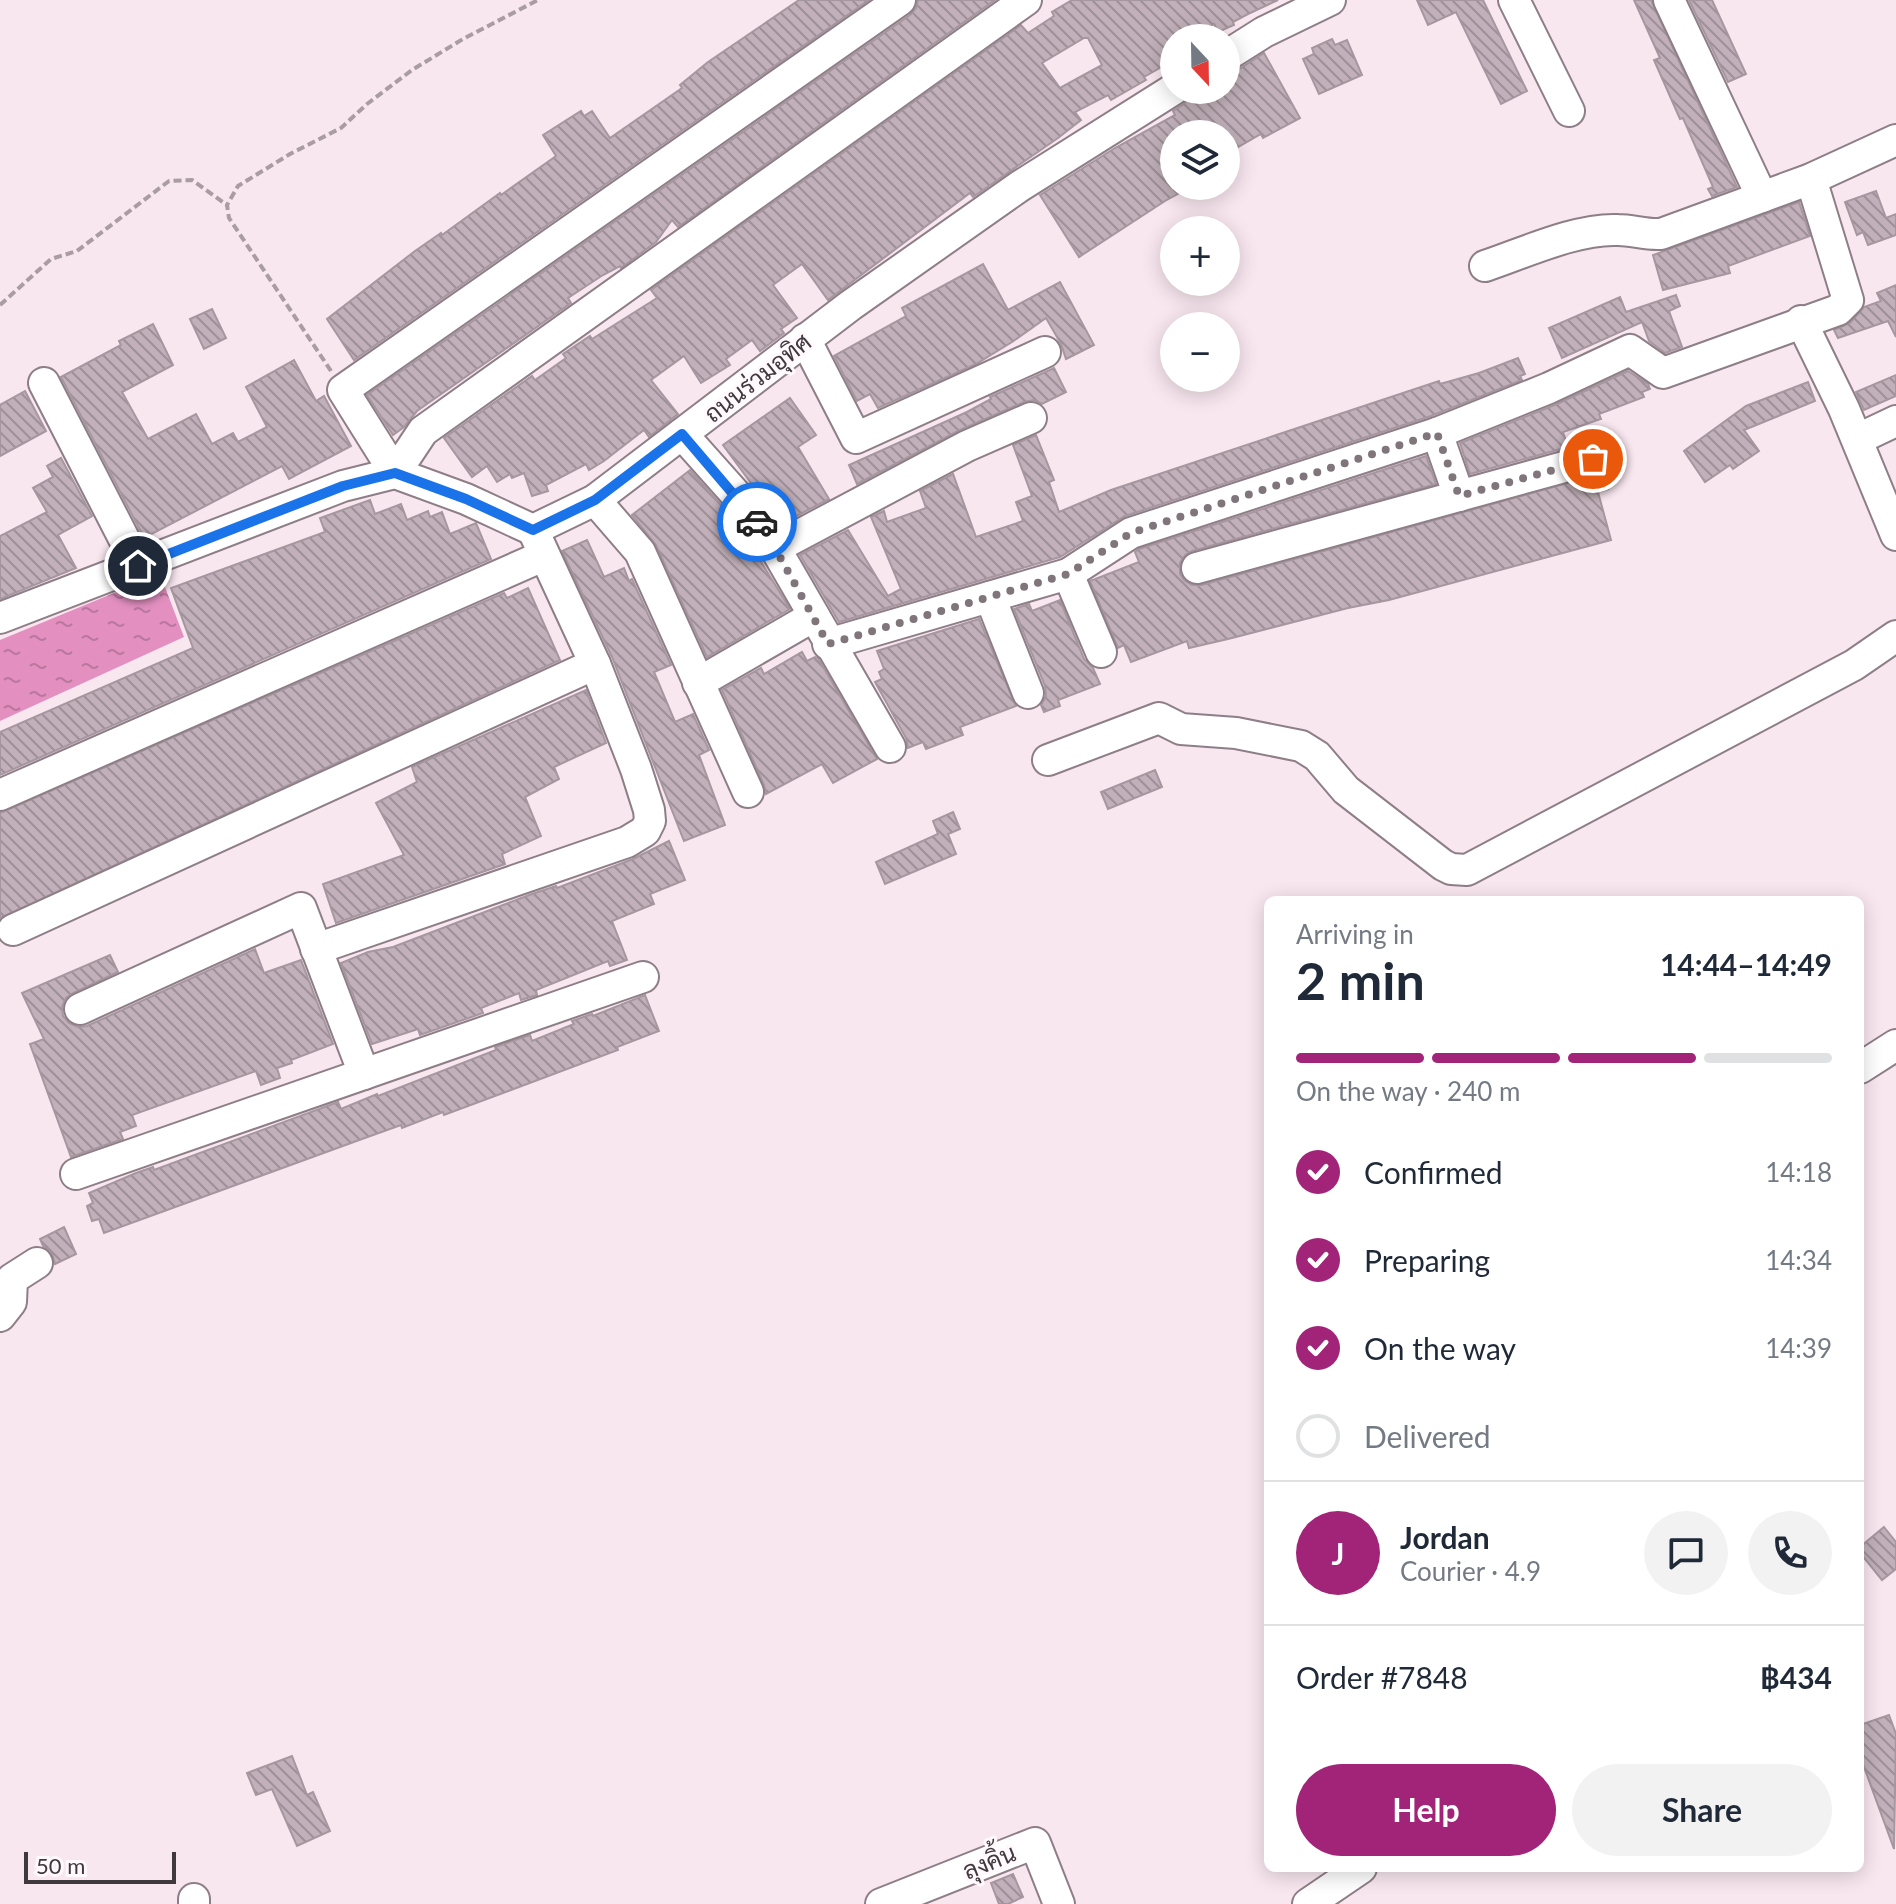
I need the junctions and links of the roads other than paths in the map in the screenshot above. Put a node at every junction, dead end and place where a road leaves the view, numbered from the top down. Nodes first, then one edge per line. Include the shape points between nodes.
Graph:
1 (900, 0) edge
2 (1026, 0) edge
3 (1514, 0) edge
4 (1669, 0) edge
5 (1310, 5) edge
6 (1240, 47) edge
7 (1160, 98) edge
8 (1569, 111) dead end
9 (1896, 140) edge
10 (1811, 179) junction
11 (1762, 197) junction
12 (1485, 266) dead end
13 (1801, 321) junction
14 (805, 339) junction
15 (1045, 352) dead end
16 (44, 383) dead end
17 (1031, 418) dead end
18 (1896, 421) edge
19 (1437, 433) junction
20 (682, 434) junction
21 (1858, 439) junction
22 (1593, 459) dead end
23 (395, 473) junction
24 (1459, 496) junction
25 (595, 500) junction
26 (1896, 535) edge
27 (538, 543) junction
28 (775, 548) junction
29 (138, 566) junction
30 (1197, 568) dead end
31 (1068, 574) junction
32 (990, 597) junction
33 (814, 616) junction
34 (0, 618) edge
35 (1896, 636) edge
36 (828, 644) junction
37 (1101, 652) dead end
38 (595, 664) junction
39 (698, 683) junction
40 (1028, 693) dead end
41 (890, 747) dead end
42 (1048, 760) dead end
43 (748, 792) dead end
44 (0, 795) edge
45 (13, 930) dead end
46 (316, 949) junction
47 (643, 977) dead end
48 (80, 1009) dead end
49 (1896, 1045) edge
50 (1864, 1065) edge
51 (364, 1074) junction
52 (76, 1174) dead end
53 (37, 1263) dead end
54 (0, 1316) edge
55 (1355, 1872) edge
56 (881, 1904) edge
57 (1059, 1904) edge
58 (1308, 1904) edge

1 - 23 street via 343,390
2 - 23 street via 423,431
3 - 8 street
4 - 11 street
5 - 6 street
7 - 14 street, ถนนร่วมอุทิศ via 1020,186
9 - 10 street
10 - 11 street
10 - 13 street via 1848,300 1838,310
11 - 12 street via 1661,234 1600,231
13 - 19 street via 1663,373 1630,350
13 - 21 street
14 - 15 street via 856,438
14 - 20 street, ถนนร่วมอุทิศ
16 - 29 street
17 - 28 street via 967,446
18 - 21 street
19 - 24 street
19 - 31 street via 1131,533
20 - 25 street, ถนนร่วมอุทิศ
20 - 28 street via 748,508
21 - 26 street
22 - 24 street
23 - 27 street via 466,499
23 - 29 street via 343,486
24 - 30 street
25 - 27 street, ถนนร่วมอุทิศ
25 - 39 street via 640,552
27 - 38 street
27 - 44 street, ถนนร่วมอุทิศ
28 - 33 street
29 - 34 street
31 - 32 street
31 - 37 street
32 - 36 street
32 - 40 street
33 - 36 street
33 - 39 street
35 - 42 street via 1854,665 1467,870 1443,865 1346,790 1317,756 1295,744 1181,729 1159,718
36 - 41 street
38 - 45 street
38 - 46 street via 649,810 645,831 627,842
39 - 43 street
46 - 48 street via 301,908
46 - 51 street
47 - 51 street
49 - 50 street
51 - 52 street
53 - 54 street via 12,1279 11,1302
55 - 58 street
56 - 57 street, ลุงคิ้น via 1035,1843

